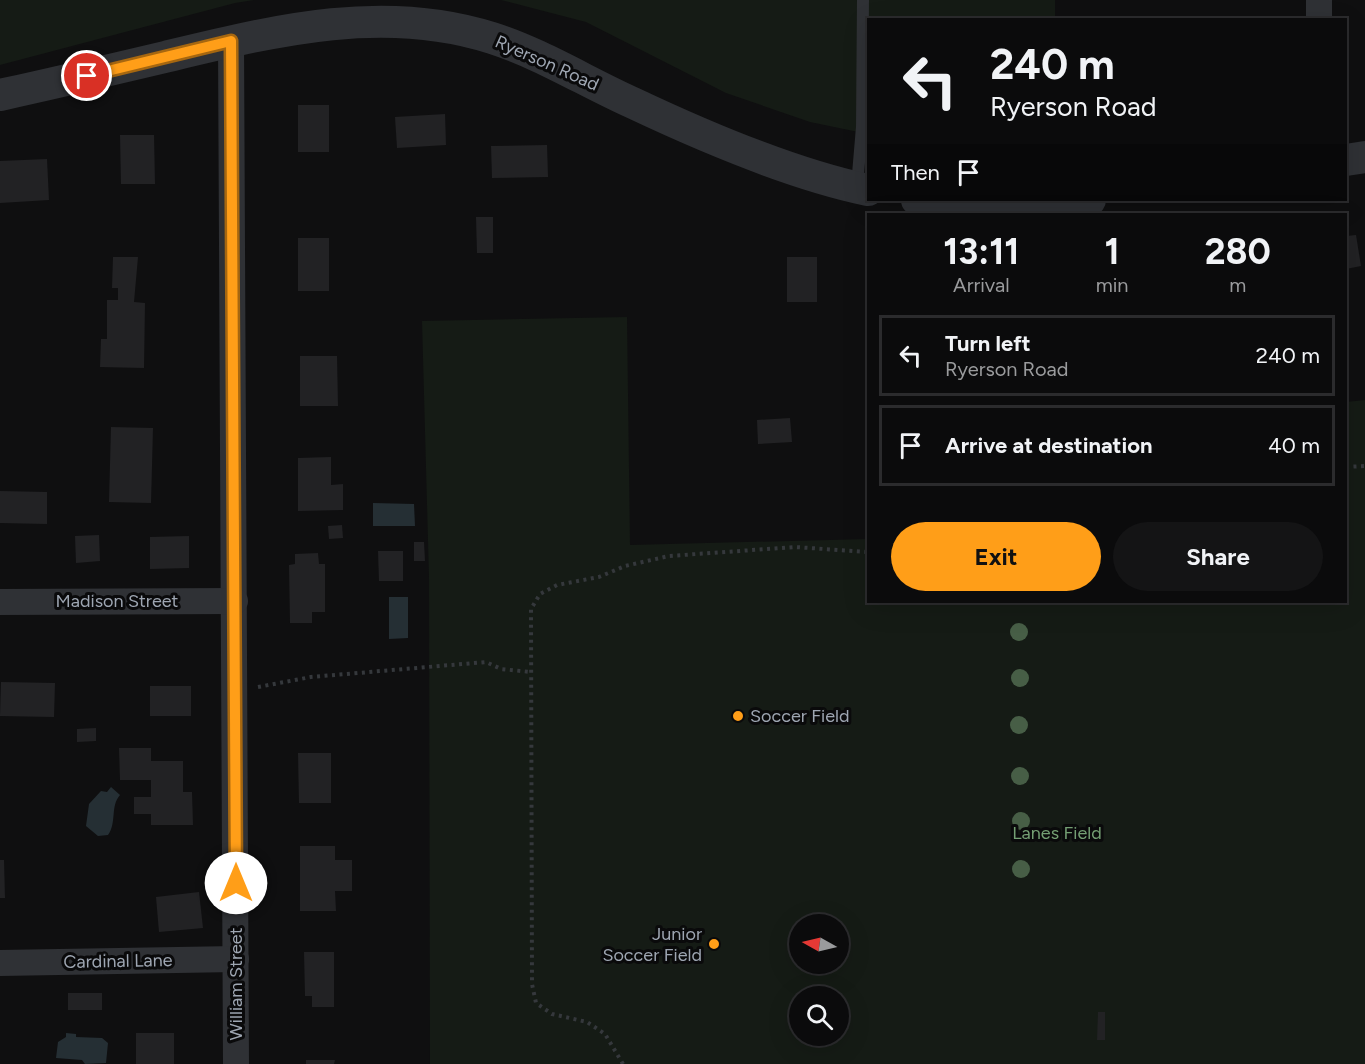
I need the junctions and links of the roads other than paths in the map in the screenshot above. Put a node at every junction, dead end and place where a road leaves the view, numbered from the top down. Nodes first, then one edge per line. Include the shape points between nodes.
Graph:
1 (863, 0) edge
2 (1318, 0) edge
3 (1319, 18) edge
4 (231, 41) junction
5 (0, 95) edge
6 (1365, 157) edge
7 (1347, 160) edge
8 (862, 189) edge
9 (926, 201) edge
10 (1082, 201) edge
11 (1009, 210) edge
12 (235, 601) junction
13 (0, 602) edge
14 (236, 958) junction
15 (0, 963) edge
16 (236, 1064) edge

1 - 8 lane
2 - 3 street
4 - 5 street, Ryerson Road
4 - 8 street, Ryerson Road via 347,21 444,26 521,48 710,137
4 - 12 street, William Street
6 - 7 street
9 - 11 street
10 - 11 street
12 - 13 street, Madison Street
12 - 14 street, William Street
14 - 15 street, Cardinal Lane
14 - 16 street, William Street

